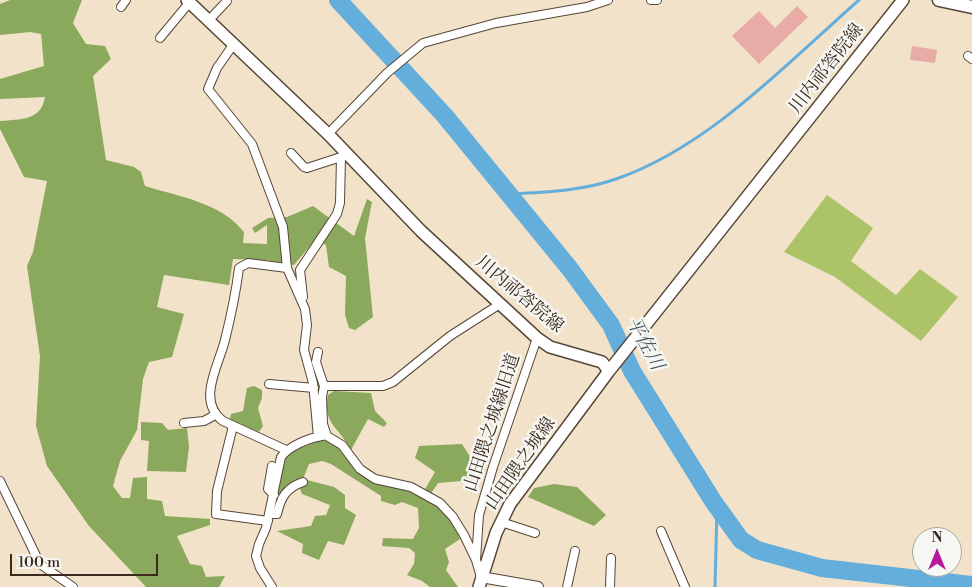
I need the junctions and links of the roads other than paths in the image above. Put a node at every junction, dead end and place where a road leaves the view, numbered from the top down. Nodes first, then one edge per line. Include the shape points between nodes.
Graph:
1 (126, 0) edge
2 (608, 0) edge
3 (651, 0) edge
4 (657, 0) edge
5 (903, 0) edge
6 (939, 0) edge
7 (188, 1) edge
8 (227, 1) dead end
9 (972, 6) edge
10 (121, 7) dead end
11 (208, 21) junction
12 (160, 38) dead end
13 (233, 45) junction
14 (328, 134) junction
15 (291, 153) dead end
16 (343, 154) junction
17 (287, 268) junction
18 (500, 304) junction
19 (304, 309) junction
20 (537, 338) junction
21 (318, 352) dead end
22 (613, 366) junction
23 (269, 384) dead end
24 (324, 386) junction
25 (314, 388) junction
26 (215, 415) junction
27 (184, 423) dead end
28 (233, 426) junction
29 (318, 436) junction
30 (327, 436) junction
31 (286, 450) junction
32 (272, 466) dead end
33 (0, 481) edge
34 (303, 482) dead end
35 (2, 491) edge
36 (274, 494) junction
37 (269, 518) junction
38 (501, 522) junction
39 (661, 531) dead end
40 (535, 533) dead end
41 (575, 551) dead end
42 (611, 558) dead end
43 (476, 560) junction
44 (480, 582) edge
45 (73, 587) edge
46 (272, 587) edge
47 (538, 587) edge
48 (566, 587) edge
49 (610, 587) edge
50 (686, 587) edge

1 - 10 street
2 - 14 street via 587,7 496,23 424,43 387,73
3 - 4 street
5 - 22 main road, 川内祁答院線
6 - 9 main road
7 - 11 main road, 川内祁答院線
7 - 12 street
8 - 11 street
11 - 13 main road, 川内祁答院線
13 - 14 main road, 川内祁答院線
13 - 17 street via 217,68 208,89 252,144 283,227
14 - 16 main road, 川内祁答院線
15 - 16 street via 304,167
16 - 18 main road, 川内祁答院線
16 - 19 street via 337,214 300,270
17 - 19 street
17 - 26 street via 248,263 239,268 235,300 211,388
18 - 20 main road, 川内祁答院線
18 - 24 street via 450,336 393,382 384,386
19 - 25 street via 307,325 304,350
20 - 22 main road, 川内祁答院線 via 550,347
20 - 43 street, 山田隈之城線旧道 via 479,515
21 - 24 street via 316,362
22 - 38 main road, 山田隈之城線 via 510,504
23 - 25 street
24 - 30 street via 323,424
25 - 29 street
26 - 27 street via 204,421
26 - 28 street
28 - 31 street
28 - 37 street via 217,491 216,514
29 - 30 street
29 - 31 street
30 - 43 street via 342,445 360,469 375,480 411,486 440,503 464,535
31 - 36 street via 281,457
32 - 36 street via 268,489
33 - 35 street
34 - 37 street via 286,491 277,514
35 - 45 street via 40,564
36 - 37 street
37 - 46 street via 256,556
38 - 40 street
38 - 44 main road, 山田隈之城線
39 - 50 street
41 - 48 street
42 - 49 street
43 - 44 street, 山田隈之城線旧道
44 - 47 street

